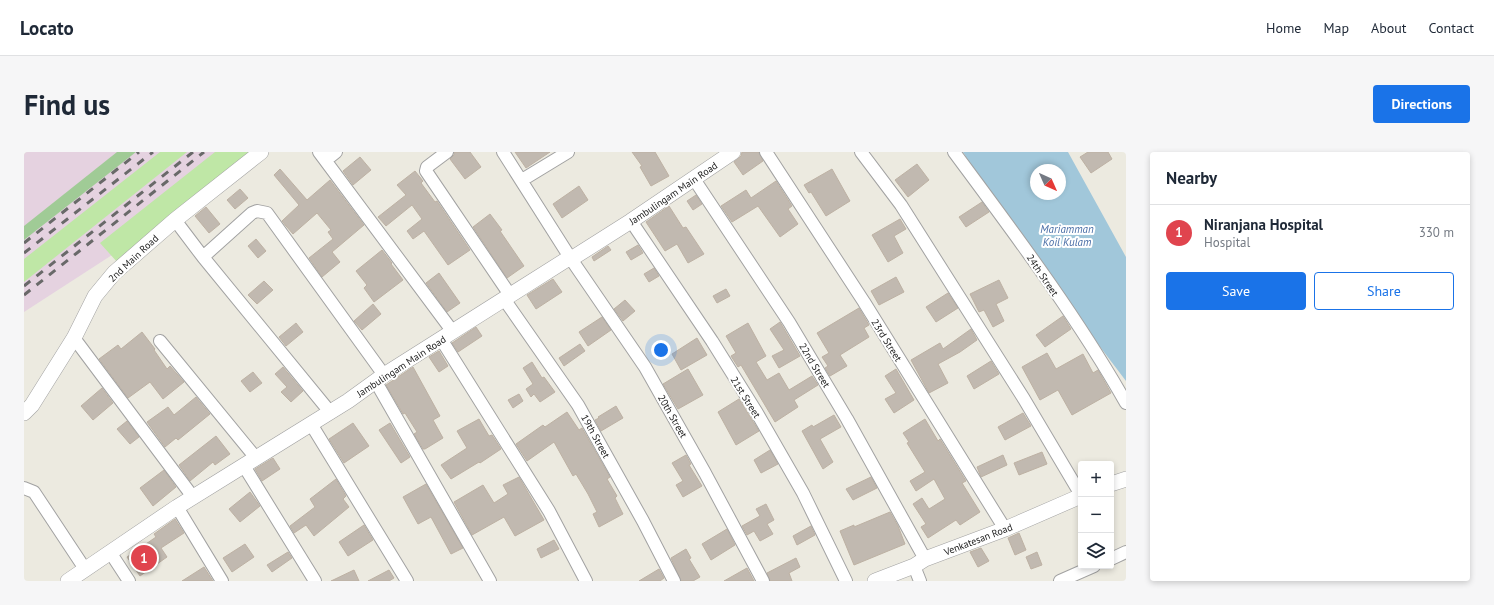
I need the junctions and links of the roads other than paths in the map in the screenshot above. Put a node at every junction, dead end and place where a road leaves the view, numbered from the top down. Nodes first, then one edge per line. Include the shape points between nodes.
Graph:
1 (261, 152) edge
2 (336, 152) edge
3 (448, 152) edge
4 (503, 152) edge
5 (568, 152) edge
6 (733, 152) edge
7 (766, 152) edge
8 (861, 152) edge
9 (954, 152) edge
10 (322, 156) edge
11 (694, 179) junction
12 (522, 180) junction
13 (175, 220) junction
14 (632, 221) junction
15 (203, 257) junction
16 (571, 259) junction
17 (507, 297) junction
18 (447, 336) junction
19 (74, 338) junction
20 (160, 341) dead end
21 (380, 378) junction
22 (1126, 403) edge
23 (330, 412) junction
24 (24, 413) edge
25 (311, 424) junction
26 (250, 462) junction
27 (1126, 478) edge
28 (1114, 483) edge
29 (24, 488) edge
30 (1078, 490) edge
31 (1078, 496) edge
32 (193, 497) junction
33 (177, 507) junction
34 (1005, 529) junction
35 (110, 552) junction
36 (1126, 552) edge
37 (1114, 558) edge
38 (919, 563) junction
39 (85, 569) junction
40 (1087, 569) edge
41 (68, 581) edge
42 (129, 581) edge
43 (222, 581) edge
44 (315, 581) edge
45 (407, 581) edge
46 (490, 581) edge
47 (586, 581) edge
48 (674, 581) edge
49 (763, 581) edge
50 (846, 581) edge
51 (875, 581) edge
52 (920, 581) edge
53 (1060, 581) edge

1 - 13 street, 2nd Main Road
2 - 10 street
3 - 17 street, 19th Street via 427,167 426,171
4 - 12 street, 20th Street
5 - 12 street
6 - 11 street, Jambulingam Main Road
7 - 34 street, 23rd Street via 864,302
8 - 30 street via 905,212 1024,399
9 - 22 street, 24th Street via 1012,230 1104,364
10 - 18 street
11 - 14 street, Jambulingam Main Road
11 - 38 street, 22nd Street via 789,322 851,425
12 - 16 street, 20th Street
13 - 15 street
13 - 19 street, 2nd Main Road via 114,273 96,296
14 - 16 street, Jambulingam Main Road
14 - 50 street, 21st Street via 757,413 803,493
15 - 21 street via 252,213 267,213
15 - 23 street
16 - 17 street, Jambulingam Main Road
16 - 49 street, 20th Street via 645,367
17 - 18 street, Jambulingam Main Road
17 - 48 street, 19th Street via 578,405
18 - 21 street, Jambulingam Main Road
18 - 47 street via 549,511
19 - 24 street, 2nd Main Road via 32,405
19 - 32 street
20 - 26 street
21 - 23 street, Jambulingam Main Road
21 - 46 street
23 - 25 street, Jambulingam Main Road
25 - 26 street, Jambulingam Main Road
25 - 45 street
26 - 32 street, Jambulingam Main Road
26 - 44 street
27 - 28 street
29 - 39 street via 34,492
31 - 34 street, Venkatesan Road
32 - 33 street, Jambulingam Main Road
33 - 35 street, Jambulingam Main Road
33 - 43 street
34 - 38 street, Venkatesan Road
35 - 39 street, Jambulingam Main Road
35 - 42 street
36 - 37 street
38 - 51 street, Venkatesan Road
38 - 52 street, 22nd Street
39 - 41 street, Jambulingam Main Road
40 - 53 street

